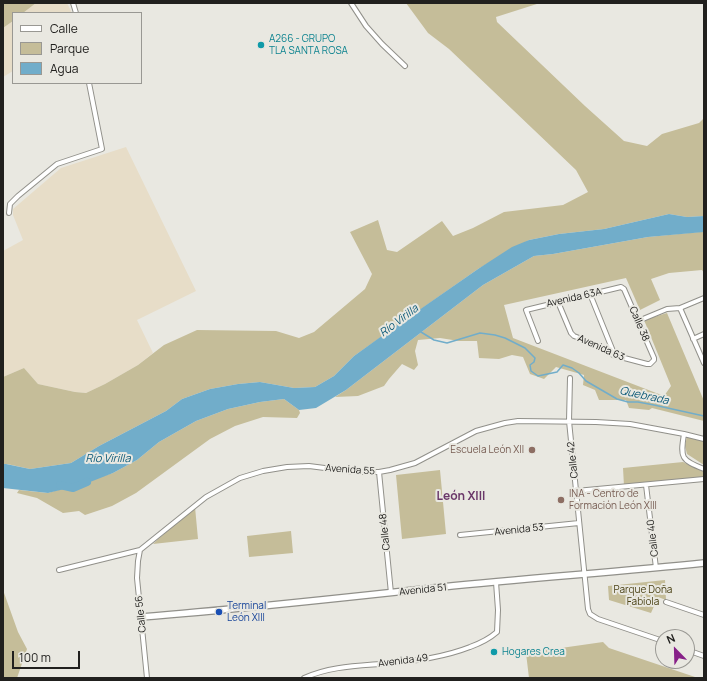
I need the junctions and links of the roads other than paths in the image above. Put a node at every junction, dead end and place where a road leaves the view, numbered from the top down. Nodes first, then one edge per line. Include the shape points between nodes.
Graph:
1 (351, 3) edge
2 (405, 66) dead end
3 (89, 84) edge
4 (9, 213) dead end
5 (622, 288) joint
6 (590, 294) junction
7 (704, 298) edge
8 (558, 302) junction
9 (680, 308) junction
10 (638, 321) junction
11 (704, 334) edge
12 (693, 339) junction
13 (538, 341) dead end
14 (615, 356) junction
15 (654, 360) joint
16 (704, 363) edge
17 (570, 378) dead end
18 (569, 421) junction
19 (684, 434) junction
20 (704, 439) edge
21 (704, 469) edge
22 (379, 472) junction
23 (704, 479) edge
24 (646, 485) junction
25 (576, 490) junction
26 (579, 523) junction
27 (460, 535) dead end
28 (140, 550) junction
29 (704, 563) edge
30 (656, 568) junction
31 (59, 570) dead end
32 (584, 575) junction
33 (496, 582) junction
34 (391, 593) junction
35 (666, 602) dead end
36 (704, 615) edge
37 (141, 617) junction
38 (655, 638) edge
39 (147, 678) edge
40 (304, 678) edge

1 - 2 street via 366,26
3 - 4 street via 102,149 57,164 10,204
5 - 6 street, Avenida 63A
5 - 10 street, Calle 38
6 - 8 street, Avenida 63A
6 - 14 street
7 - 9 street
8 - 13 street, Avenida 63A via 525,311
8 - 14 street, Avenida 63 via 574,336
9 - 10 street via 667,309
9 - 12 street
10 - 15 street, Calle 38
11 - 12 street
12 - 16 street
14 - 15 street, Avenida 63 via 647,364
17 - 18 street, Calle 42
18 - 19 street, Avenida 55 via 630,424
18 - 22 street, Avenida 55 via 518,421 488,427 464,436 415,463
18 - 25 street, Calle 42
19 - 20 street, Avenida 55
19 - 21 street via 682,448 686,461
22 - 28 street, Avenida 55 via 309,466 263,471 240,478 206,496
22 - 34 street, Calle 48
23 - 24 street
24 - 25 street
24 - 30 street, Calle 40
25 - 26 street, Calle 42
26 - 27 street, Avenida 53
26 - 32 street, Calle 42
28 - 31 street, Avenida 55
28 - 37 street, Calle 56 via 137,578
29 - 30 street, Avenida 51
30 - 32 street, Avenida 51
32 - 33 street, Avenida 51
32 - 38 street, Calle 42 via 590,614
33 - 34 street, Avenida 51
33 - 40 street, Avenida 49 via 497,632 489,639 448,655 335,669
34 - 37 street, Avenida 51
35 - 36 street
37 - 39 street, Calle 56

